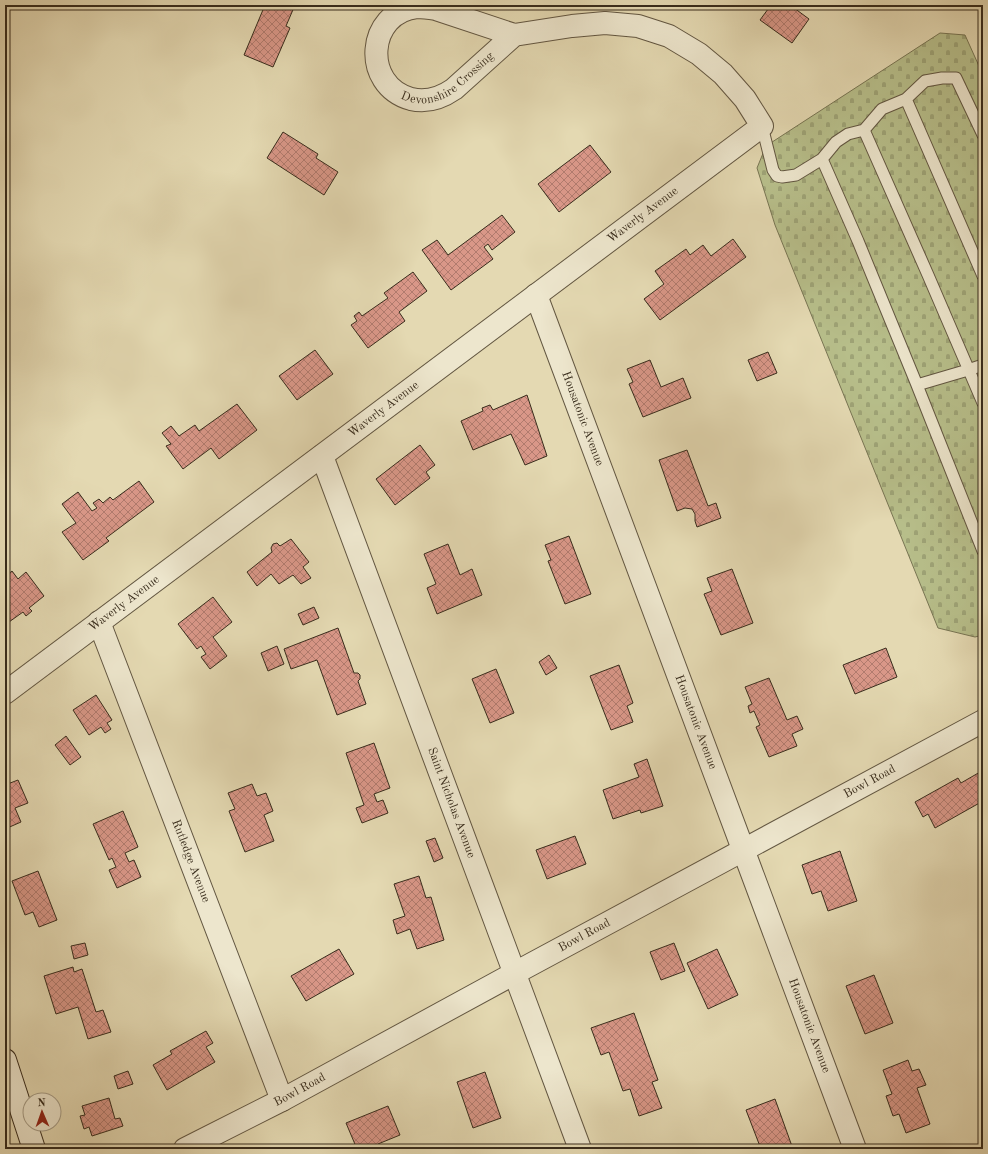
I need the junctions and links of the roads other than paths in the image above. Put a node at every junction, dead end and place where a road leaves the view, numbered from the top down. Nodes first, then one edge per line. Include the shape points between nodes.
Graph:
1 (514, 35) junction
2 (906, 99) junction
3 (762, 126) junction
4 (864, 130) junction
5 (983, 135) edge
6 (822, 159) junction
7 (983, 276) edge
8 (536, 296) junction
9 (983, 364) edge
10 (968, 370) junction
11 (916, 385) junction
12 (983, 403) edge
13 (322, 456) junction
14 (983, 551) edge
15 (100, 622) junction
16 (5, 693) edge
17 (983, 721) edge
18 (743, 850) junction
19 (515, 973) junction
20 (5, 1060) edge
21 (282, 1100) junction
22 (34, 1149) edge
23 (185, 1149) edge
24 (580, 1149) edge
25 (856, 1149) edge

1 - 1 street, Devonshire Crossing via 436,9 416,8 406,10 389,21 379,39 376,59 383,78 397,93 416,100 436,99 454,88
1 - 3 street, Devonshire Crossing via 605,23 638,26 669,36 699,54 723,74 745,99
2 - 4 lane via 882,109
2 - 5 lane via 925,81 956,78
2 - 7 lane
3 - 6 lane via 773,170 778,176 796,175
3 - 8 street, Waverly Avenue
4 - 6 lane via 848,134 836,142
4 - 10 lane
6 - 11 lane
8 - 13 street, Waverly Avenue
8 - 18 street, Housatonic Avenue
9 - 10 lane
10 - 11 lane
10 - 12 lane
11 - 14 lane
13 - 15 street, Waverly Avenue
13 - 19 street, Saint Nicholas Avenue
15 - 16 street, Waverly Avenue
15 - 21 street, Rutledge Avenue
17 - 18 street, Bowl Road
18 - 19 street, Bowl Road
18 - 25 street, Housatonic Avenue
19 - 21 street, Bowl Road
19 - 24 street, Saint Nicholas Avenue
20 - 22 street
21 - 23 street, Bowl Road

